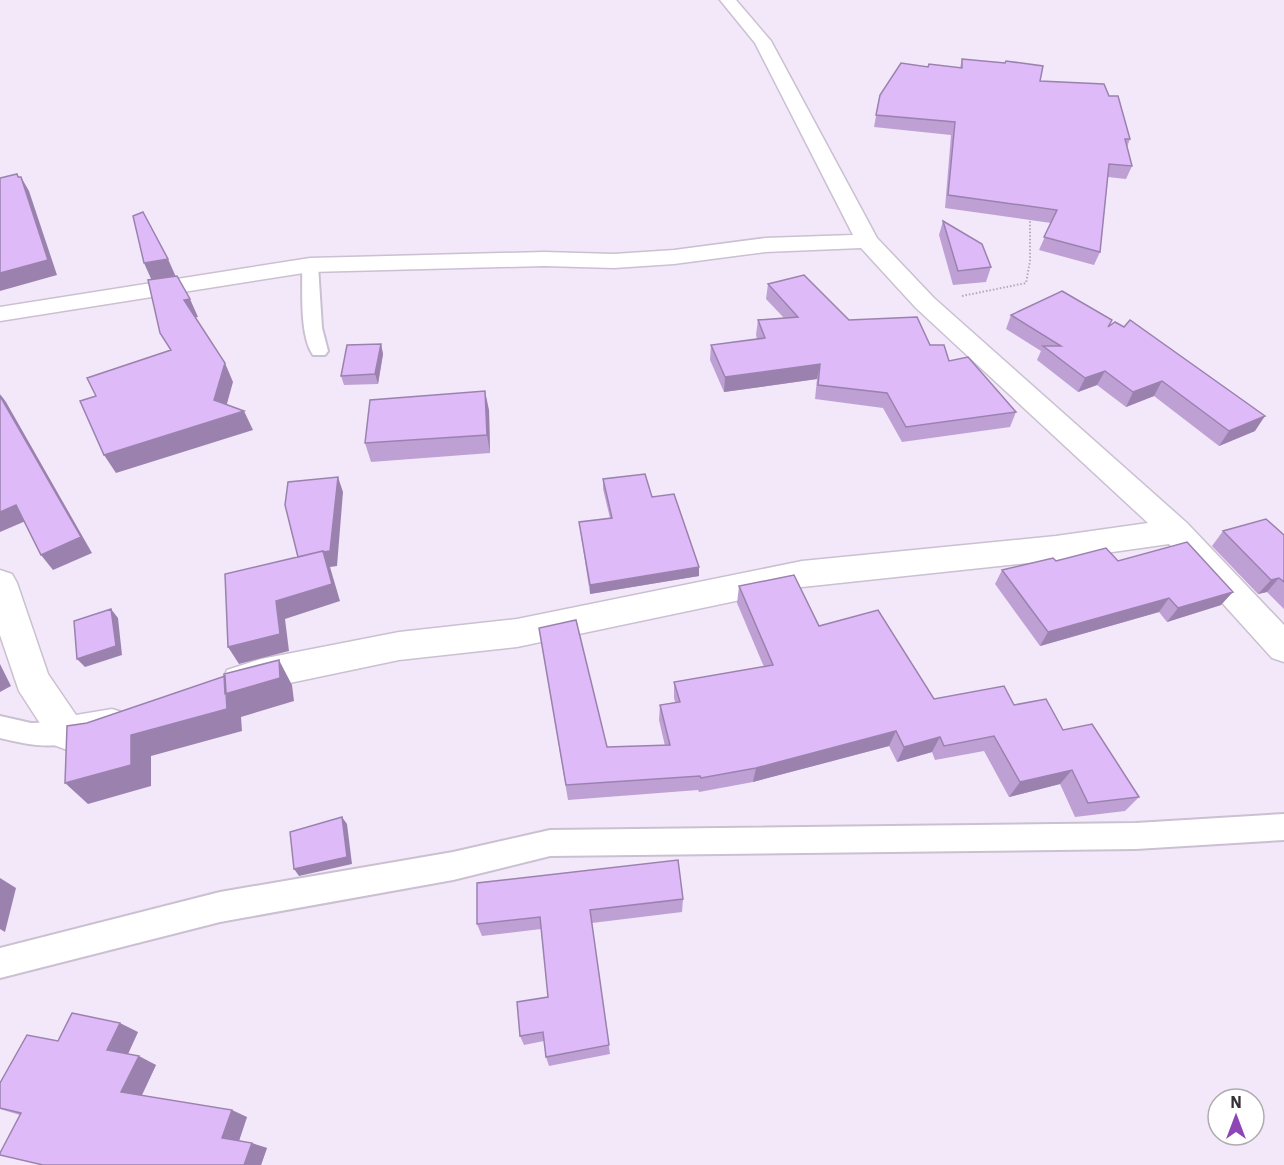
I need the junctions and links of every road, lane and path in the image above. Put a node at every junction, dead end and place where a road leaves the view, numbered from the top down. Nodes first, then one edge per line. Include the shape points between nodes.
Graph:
1 (728, 0) edge
2 (1030, 208) edge
3 (867, 241) junction
4 (310, 265) junction
5 (926, 303) junction
6 (0, 314) edge
7 (319, 351) dead end
8 (1176, 531) junction
9 (0, 583) edge
10 (1284, 648) edge
11 (208, 692) edge
12 (145, 714) edge
13 (0, 728) edge
14 (67, 733) junction
15 (1284, 827) edge
16 (0, 963) edge

1 - 3 street via 763,40
2 - 5 path via 1031,274 1026,283
3 - 4 street via 765,246 614,261
3 - 5 street
4 - 6 street
4 - 7 lane via 313,328
5 - 8 street
8 - 10 street
8 - 11 street via 1056,548 802,574 517,633 399,646 261,674
9 - 14 street via 32,680
12 - 14 street
13 - 14 lane via 32,734
15 - 16 lane via 1136,836 550,843 453,866 220,907

